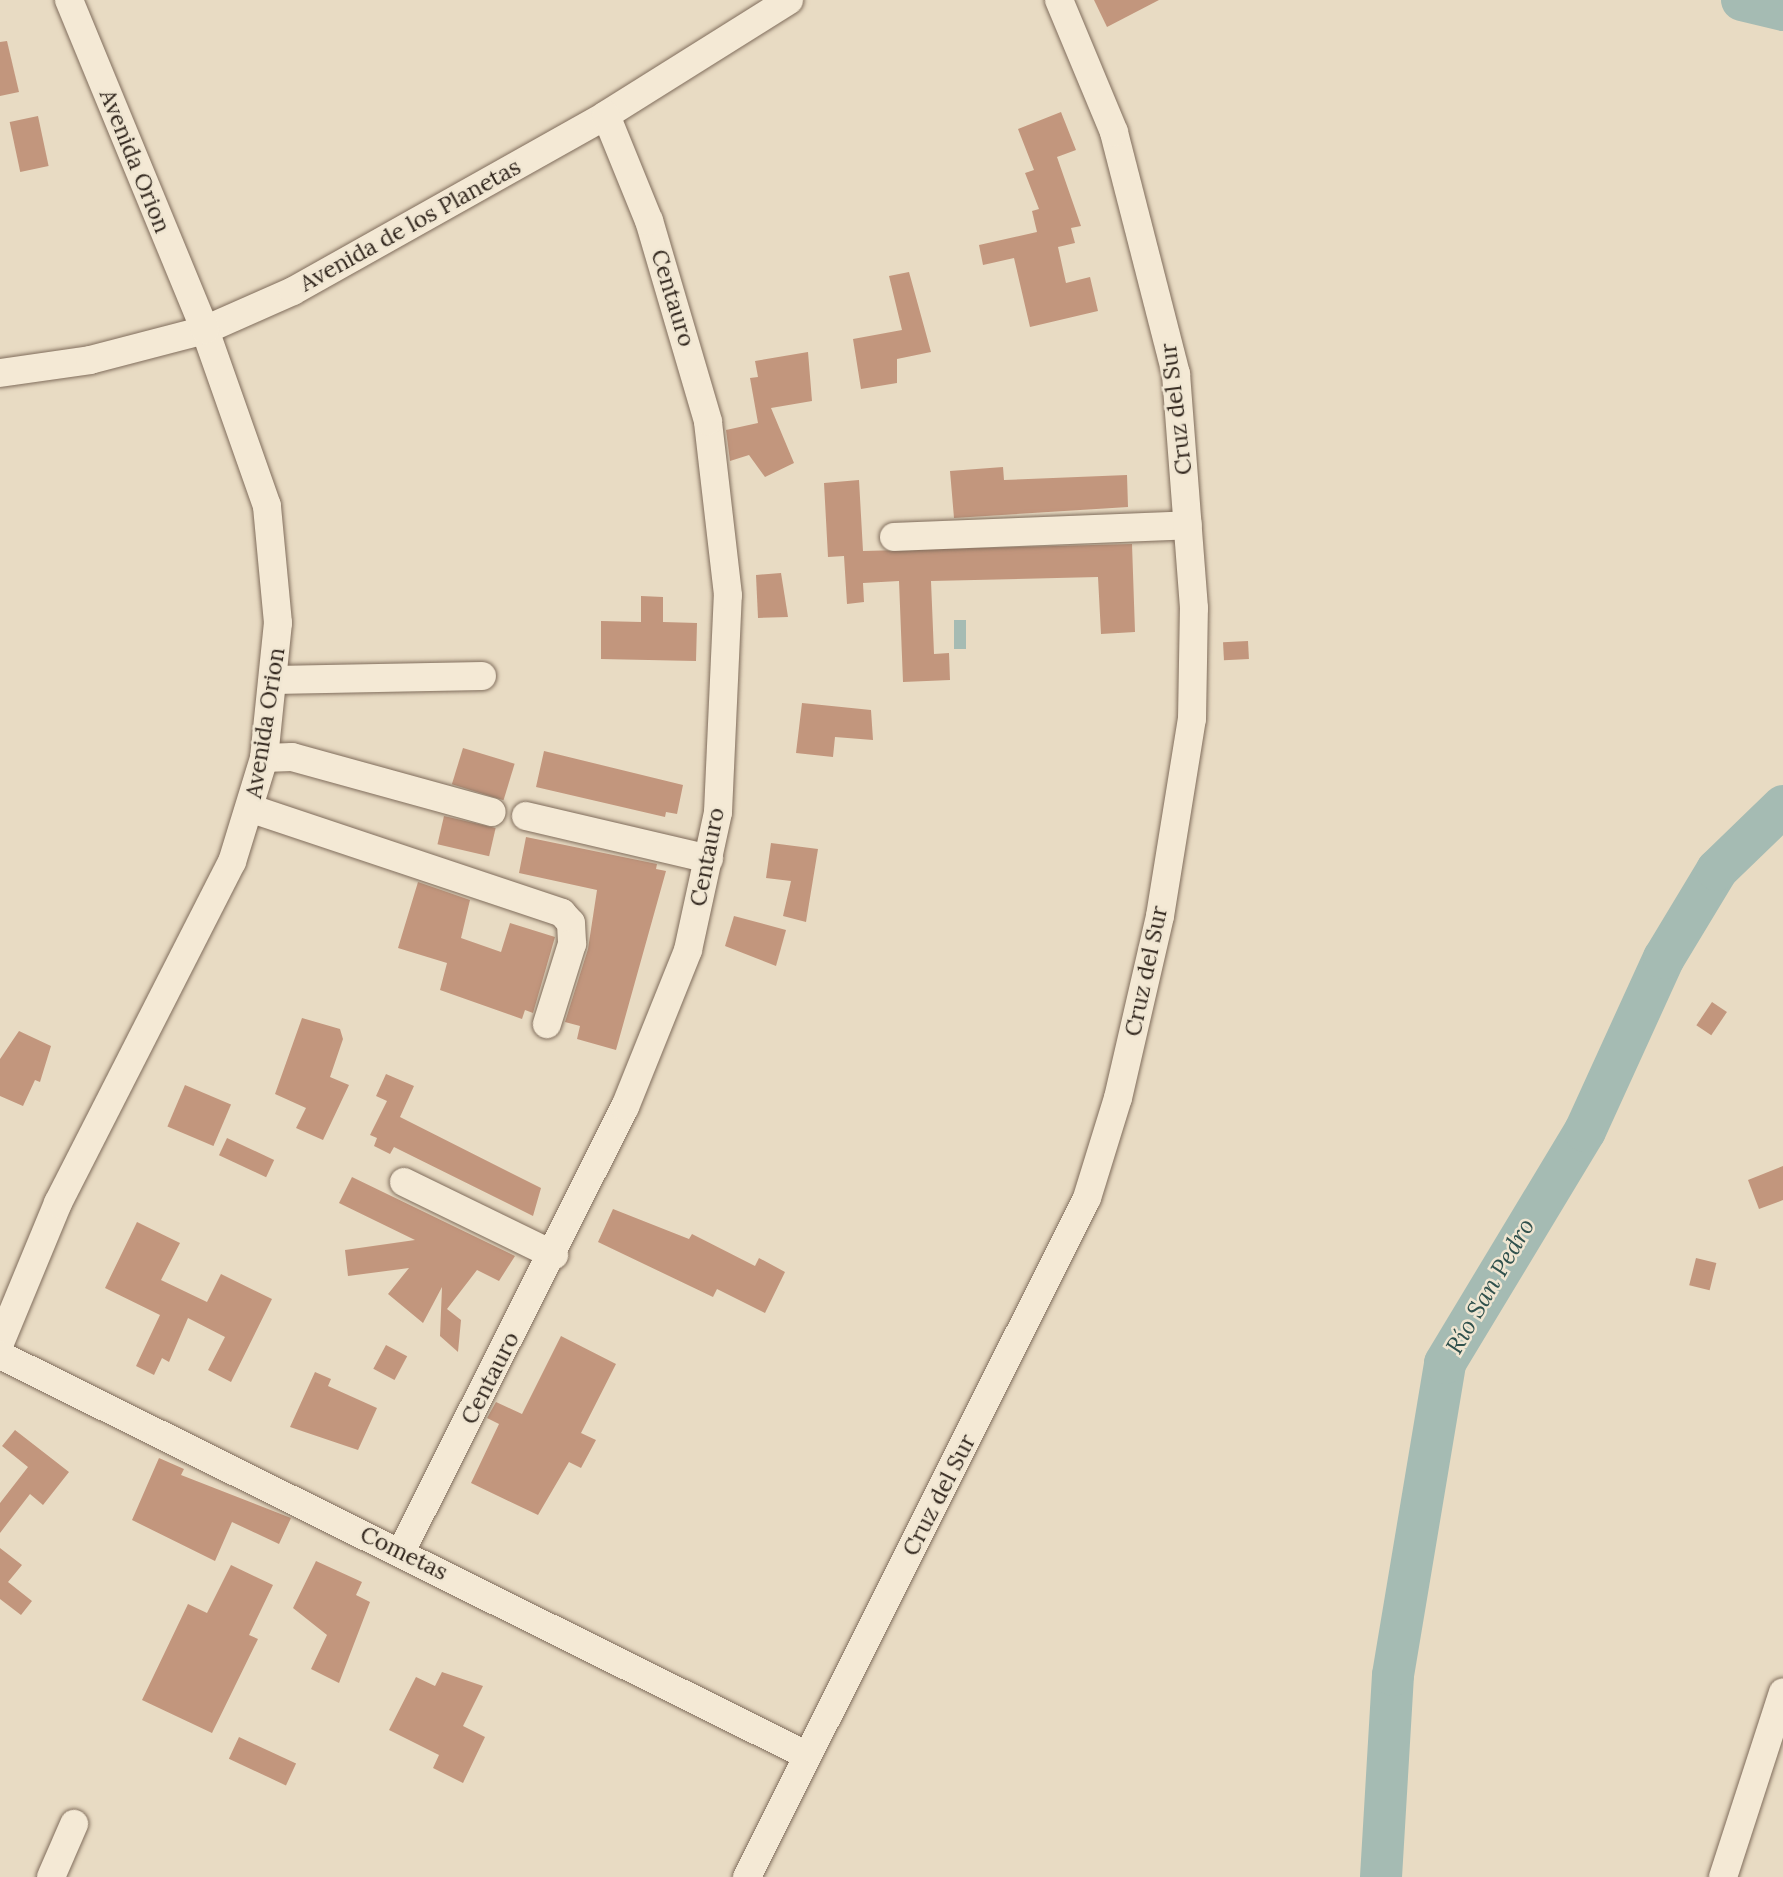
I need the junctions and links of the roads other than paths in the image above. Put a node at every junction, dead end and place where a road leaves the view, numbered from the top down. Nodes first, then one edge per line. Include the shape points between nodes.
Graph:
1 (69, 0) edge
2 (789, 0) edge
3 (1059, 0) edge
4 (606, 115) junction
5 (205, 330) junction
6 (0, 373) edge
7 (1188, 525) junction
8 (894, 537) dead end
9 (482, 676) dead end
10 (275, 681) junction
11 (264, 758) junction
12 (252, 809) junction
13 (492, 812) dead end
14 (526, 816) dead end
15 (709, 859) junction
16 (547, 1024) dead end
17 (404, 1182) dead end
18 (554, 1255) junction
19 (0, 1343) edge
20 (0, 1355) edge
21 (401, 1552) junction
22 (1783, 1692) edge
23 (806, 1755) junction
24 (74, 1824) dead end
25 (51, 1877) edge
26 (747, 1877) edge
27 (1723, 1877) edge

1 - 5 street, Avenida Orion
2 - 4 street, Avenida de los Planetas
3 - 7 street, Cruz del Sur via 1114,132 1149,249 1176,374
4 - 5 street, Avenida de los Planetas via 293,291
4 - 15 street, Centauro via 649,221 708,421 728,595 726,710
5 - 6 street, Avenida de los Planetas via 90,360
5 - 10 street, Avenida Orion via 267,506 277,563
7 - 8 street
7 - 23 street, Cruz del Sur via 1192,719 1160,916 1114,1111 1087,1198 1049,1282
9 - 10 street
10 - 11 street, Avenida Orion
11 - 12 street, Avenida Orion
11 - 13 street via 292,757
12 - 16 street via 562,913 570,923 572,944
12 - 19 street, Avenida Orion via 150,1030 58,1203
14 - 15 street
15 - 18 street, Centauro via 688,950 660,1024
17 - 18 street
18 - 21 street, Centauro
20 - 21 street, Cometas
21 - 23 street, Cometas
22 - 27 street
23 - 26 street, Cruz del Sur
24 - 25 street

